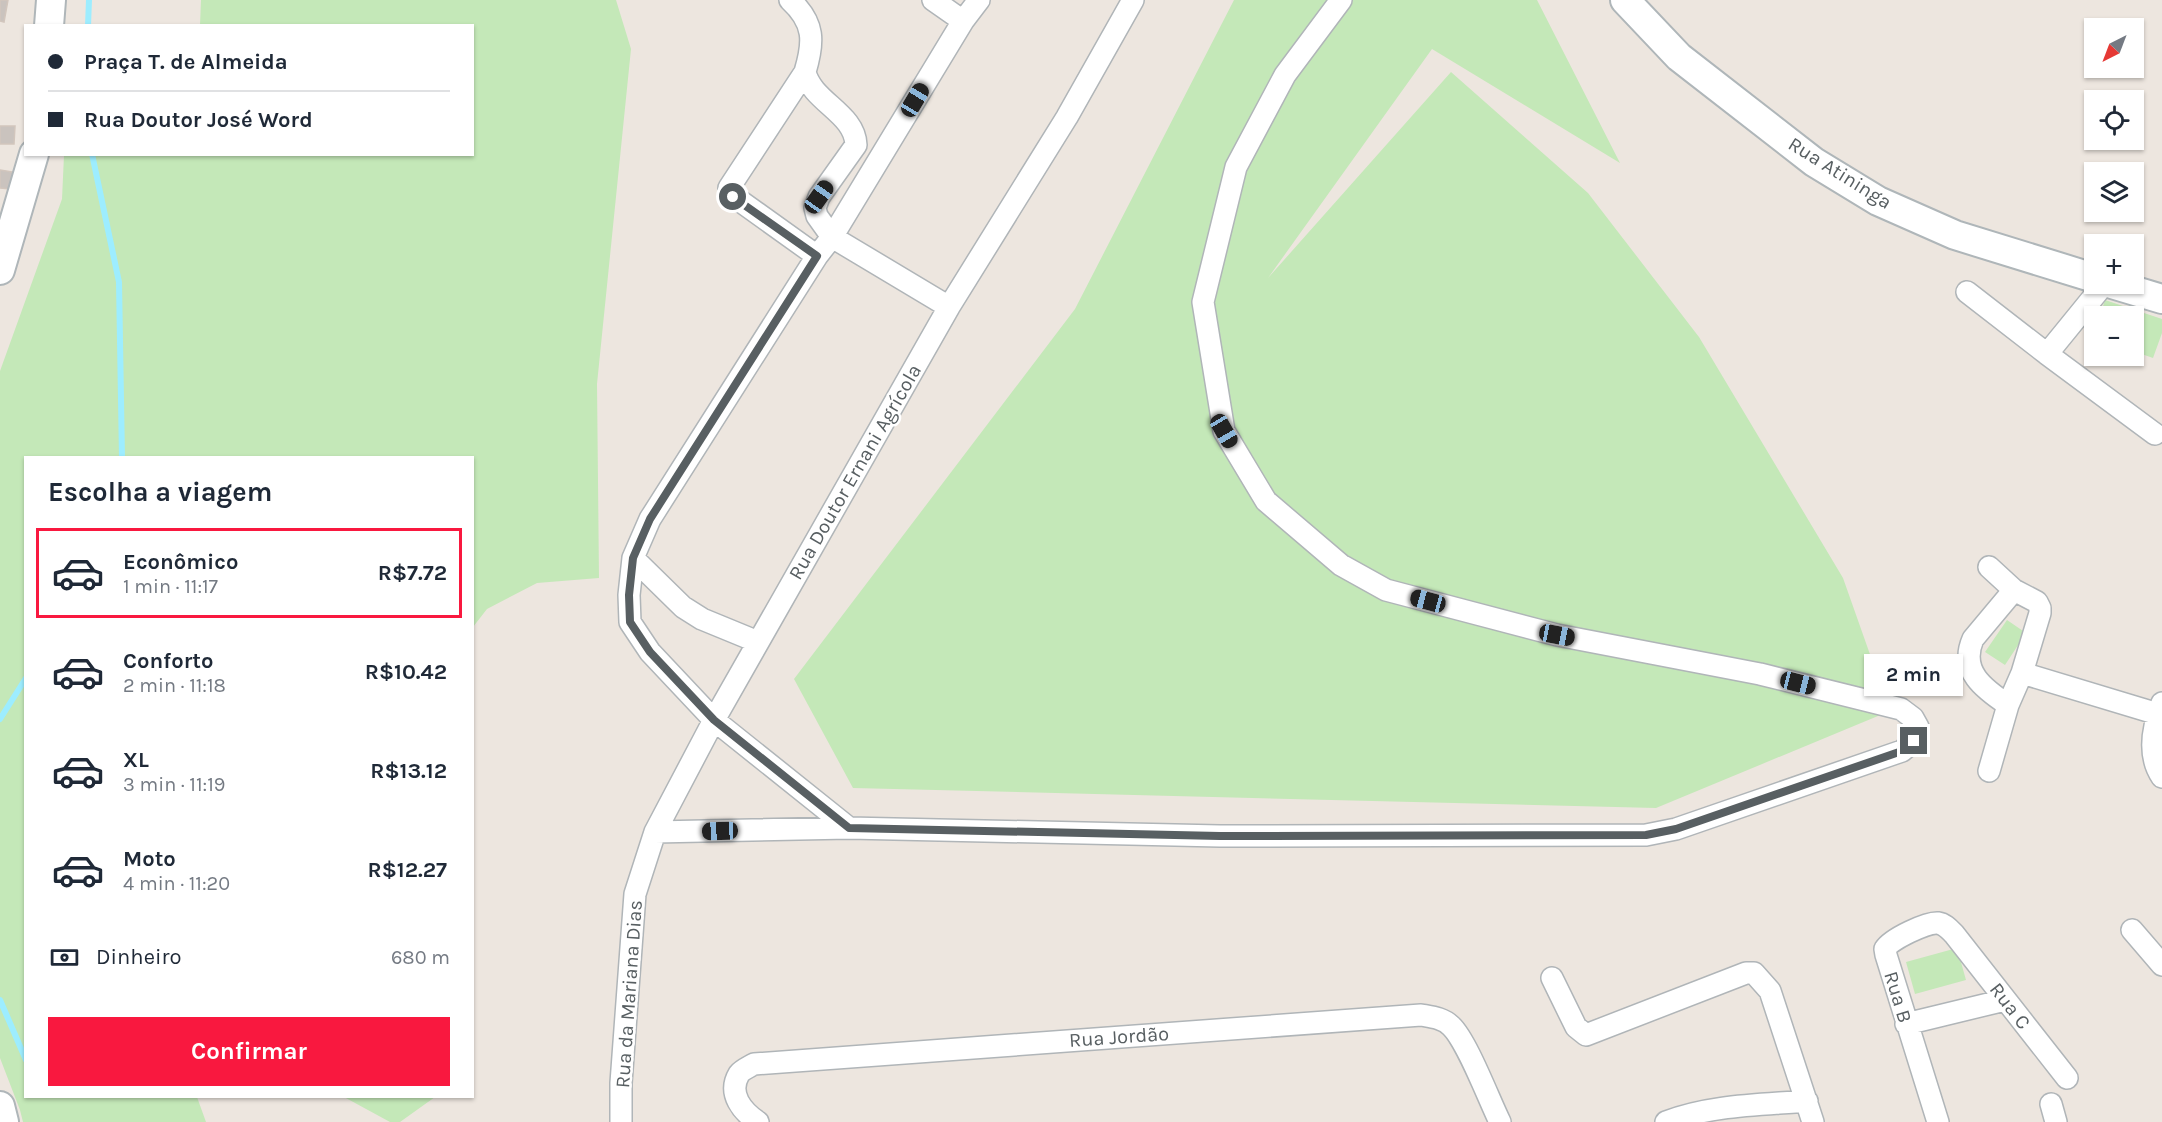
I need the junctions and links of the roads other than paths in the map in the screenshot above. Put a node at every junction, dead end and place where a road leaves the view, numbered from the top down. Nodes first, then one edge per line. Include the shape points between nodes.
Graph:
1 (51, 0) edge
2 (790, 0) edge
3 (933, 0) edge
4 (978, 0) edge
5 (1133, 0) edge
6 (1341, 0) edge
7 (1625, 0) edge
8 (963, 21) junction
9 (48, 24) edge
10 (805, 72) junction
11 (33, 156) edge
12 (831, 237) junction
13 (817, 256) junction
14 (0, 270) edge
15 (2084, 275) edge
16 (1967, 292) dead end
17 (2096, 294) edge
18 (2144, 294) edge
19 (2162, 299) edge
20 (949, 307) junction
21 (2047, 354) junction
22 (2155, 434) dead end
23 (633, 558) junction
24 (1989, 567) dead end
25 (2014, 590) junction
26 (758, 642) junction
27 (2022, 673) junction
28 (2008, 705) junction
29 (2160, 709) edge
30 (714, 720) junction
31 (1989, 771) dead end
32 (2162, 777) edge
33 (849, 828) junction
34 (655, 832) junction
35 (2132, 930) dead end
36 (1954, 934) joint
37 (2162, 965) edge
38 (1552, 978) dead end
39 (2005, 1000) junction
40 (1906, 1023) junction
41 (2067, 1078) dead end
42 (1807, 1101) junction
43 (0, 1107) edge
44 (4, 1122) edge
45 (621, 1122) edge
46 (758, 1122) edge
47 (1500, 1122) edge
48 (1666, 1122) edge
49 (1813, 1122) edge
50 (1938, 1122) edge

1 - 9 street
2 - 10 street via 806,17 811,34
3 - 8 street
4 - 8 street
5 - 20 street, Rua Doutor Ernani Agrícola
6 - 33 street via 1285,75 1236,168 1203,302 1224,431 1266,501 1341,565 1386,590 1557,635 1760,674 1902,709 1918,727 1914,741 1902,751 1676,829 1646,835 1220,836
7 - 15 street, Rua Atininga via 1679,57 1814,162 1878,201 1955,235
8 - 12 street
10 - 12 street via 809,85 856,136 856,145 815,208
10 - 13 street via 729,188 729,194
11 - 14 street
12 - 13 street
12 - 20 street
13 - 23 street via 650,519
16 - 21 street
17 - 21 street
18 - 19 street
20 - 26 street, Rua Doutor Ernani Agrícola
21 - 22 street
23 - 26 street via 683,607
23 - 30 street via 630,622 650,652
24 - 25 street
25 - 27 street via 2040,608
25 - 28 street via 1969,649 1972,672 1983,687
26 - 30 street, Rua Doutor Ernani Agrícola
27 - 28 street
27 - 29 street
28 - 31 street
29 - 32 street via 2153,755
30 - 33 street
30 - 34 street, Rua Doutor Ernani Agrícola
33 - 34 street
34 - 45 street, Rua da Mariana Dias via 635,894
35 - 37 street
36 - 39 street, Rua C
36 - 40 street, Rua B via 1946,925 1933,923 1888,943 1886,955
38 - 42 street via 1576,1027 1586,1035 1754,973 1770,991
39 - 40 street
39 - 41 street, Rua C
40 - 50 street, Rua B
42 - 48 street via 1718,1109
42 - 49 street
43 - 44 street
46 - 47 street, Rua Jordão via 736,1099 734,1086 740,1072 754,1064 1421,1015 1451,1026 1462,1040

